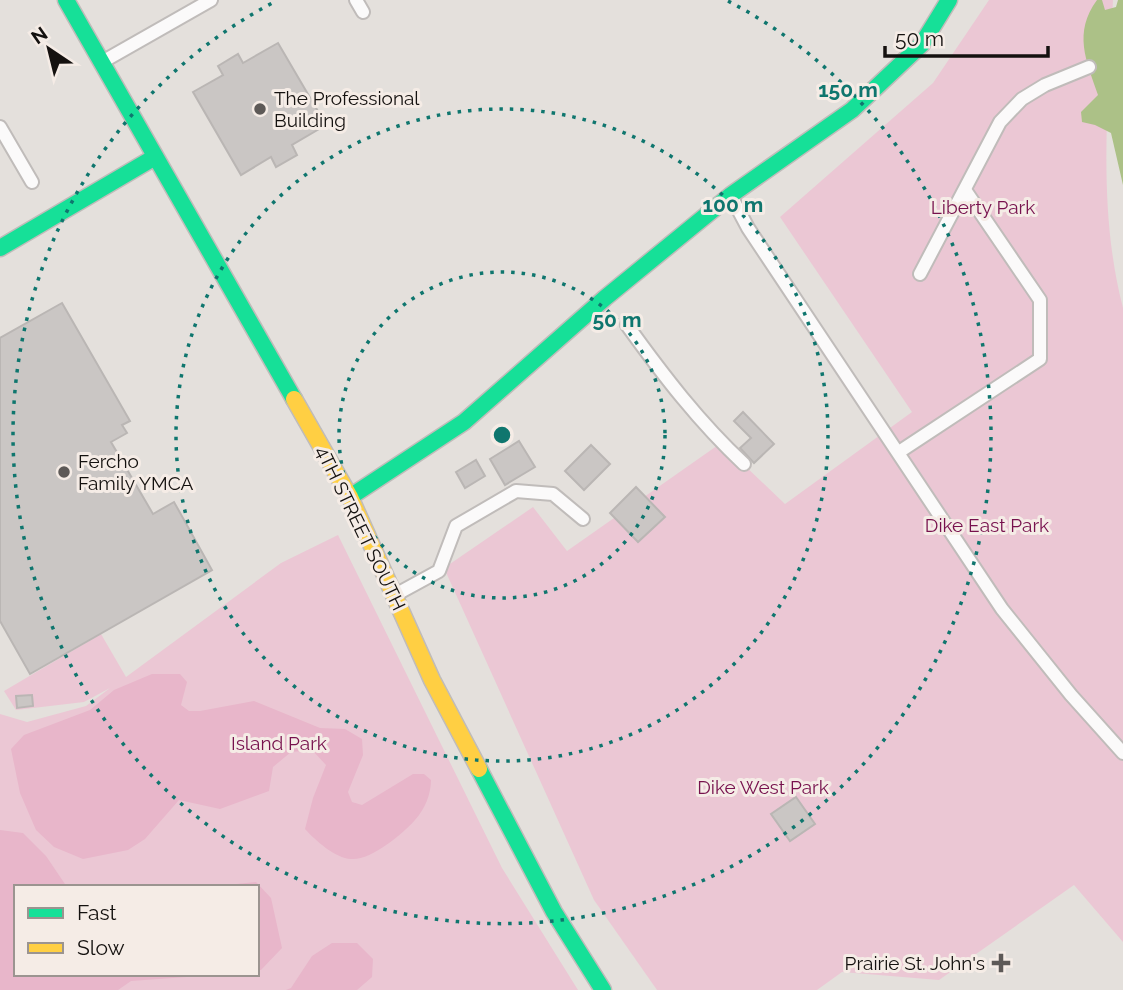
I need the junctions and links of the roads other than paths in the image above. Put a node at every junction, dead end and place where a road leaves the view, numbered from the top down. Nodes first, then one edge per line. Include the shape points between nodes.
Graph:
1 (66, 0) edge
2 (211, 0) edge
3 (949, 0) edge
4 (103, 62) junction
5 (1088, 67) dead end
6 (0, 127) edge
7 (155, 157) junction
8 (32, 181) dead end
9 (965, 190) junction
10 (731, 195) junction
11 (0, 248) edge
12 (920, 274) dead end
13 (627, 325) dead end
14 (900, 452) junction
15 (744, 464) dead end
16 (350, 497) junction
17 (583, 519) dead end
18 (395, 596) junction
19 (1123, 753) edge
20 (603, 990) edge

1 - 4 street, 4TH STREET SOUTH
2 - 4 lane
3 - 10 street via 922,44 852,110
4 - 7 street, 4TH STREET SOUTH
5 - 9 lane via 1021,99 1000,122
6 - 8 lane
7 - 11 street
7 - 16 street, 4TH STREET SOUTH
9 - 12 lane
9 - 14 lane via 1040,300 1040,359
10 - 14 lane via 748,228
10 - 16 street via 464,422
13 - 15 lane via 672,387
14 - 19 lane via 1002,609
16 - 18 street, 4TH STREET SOUTH
17 - 18 lane via 553,494 516,491 456,526 439,571
18 - 20 street, 4TH STREET SOUTH via 432,680 554,912

